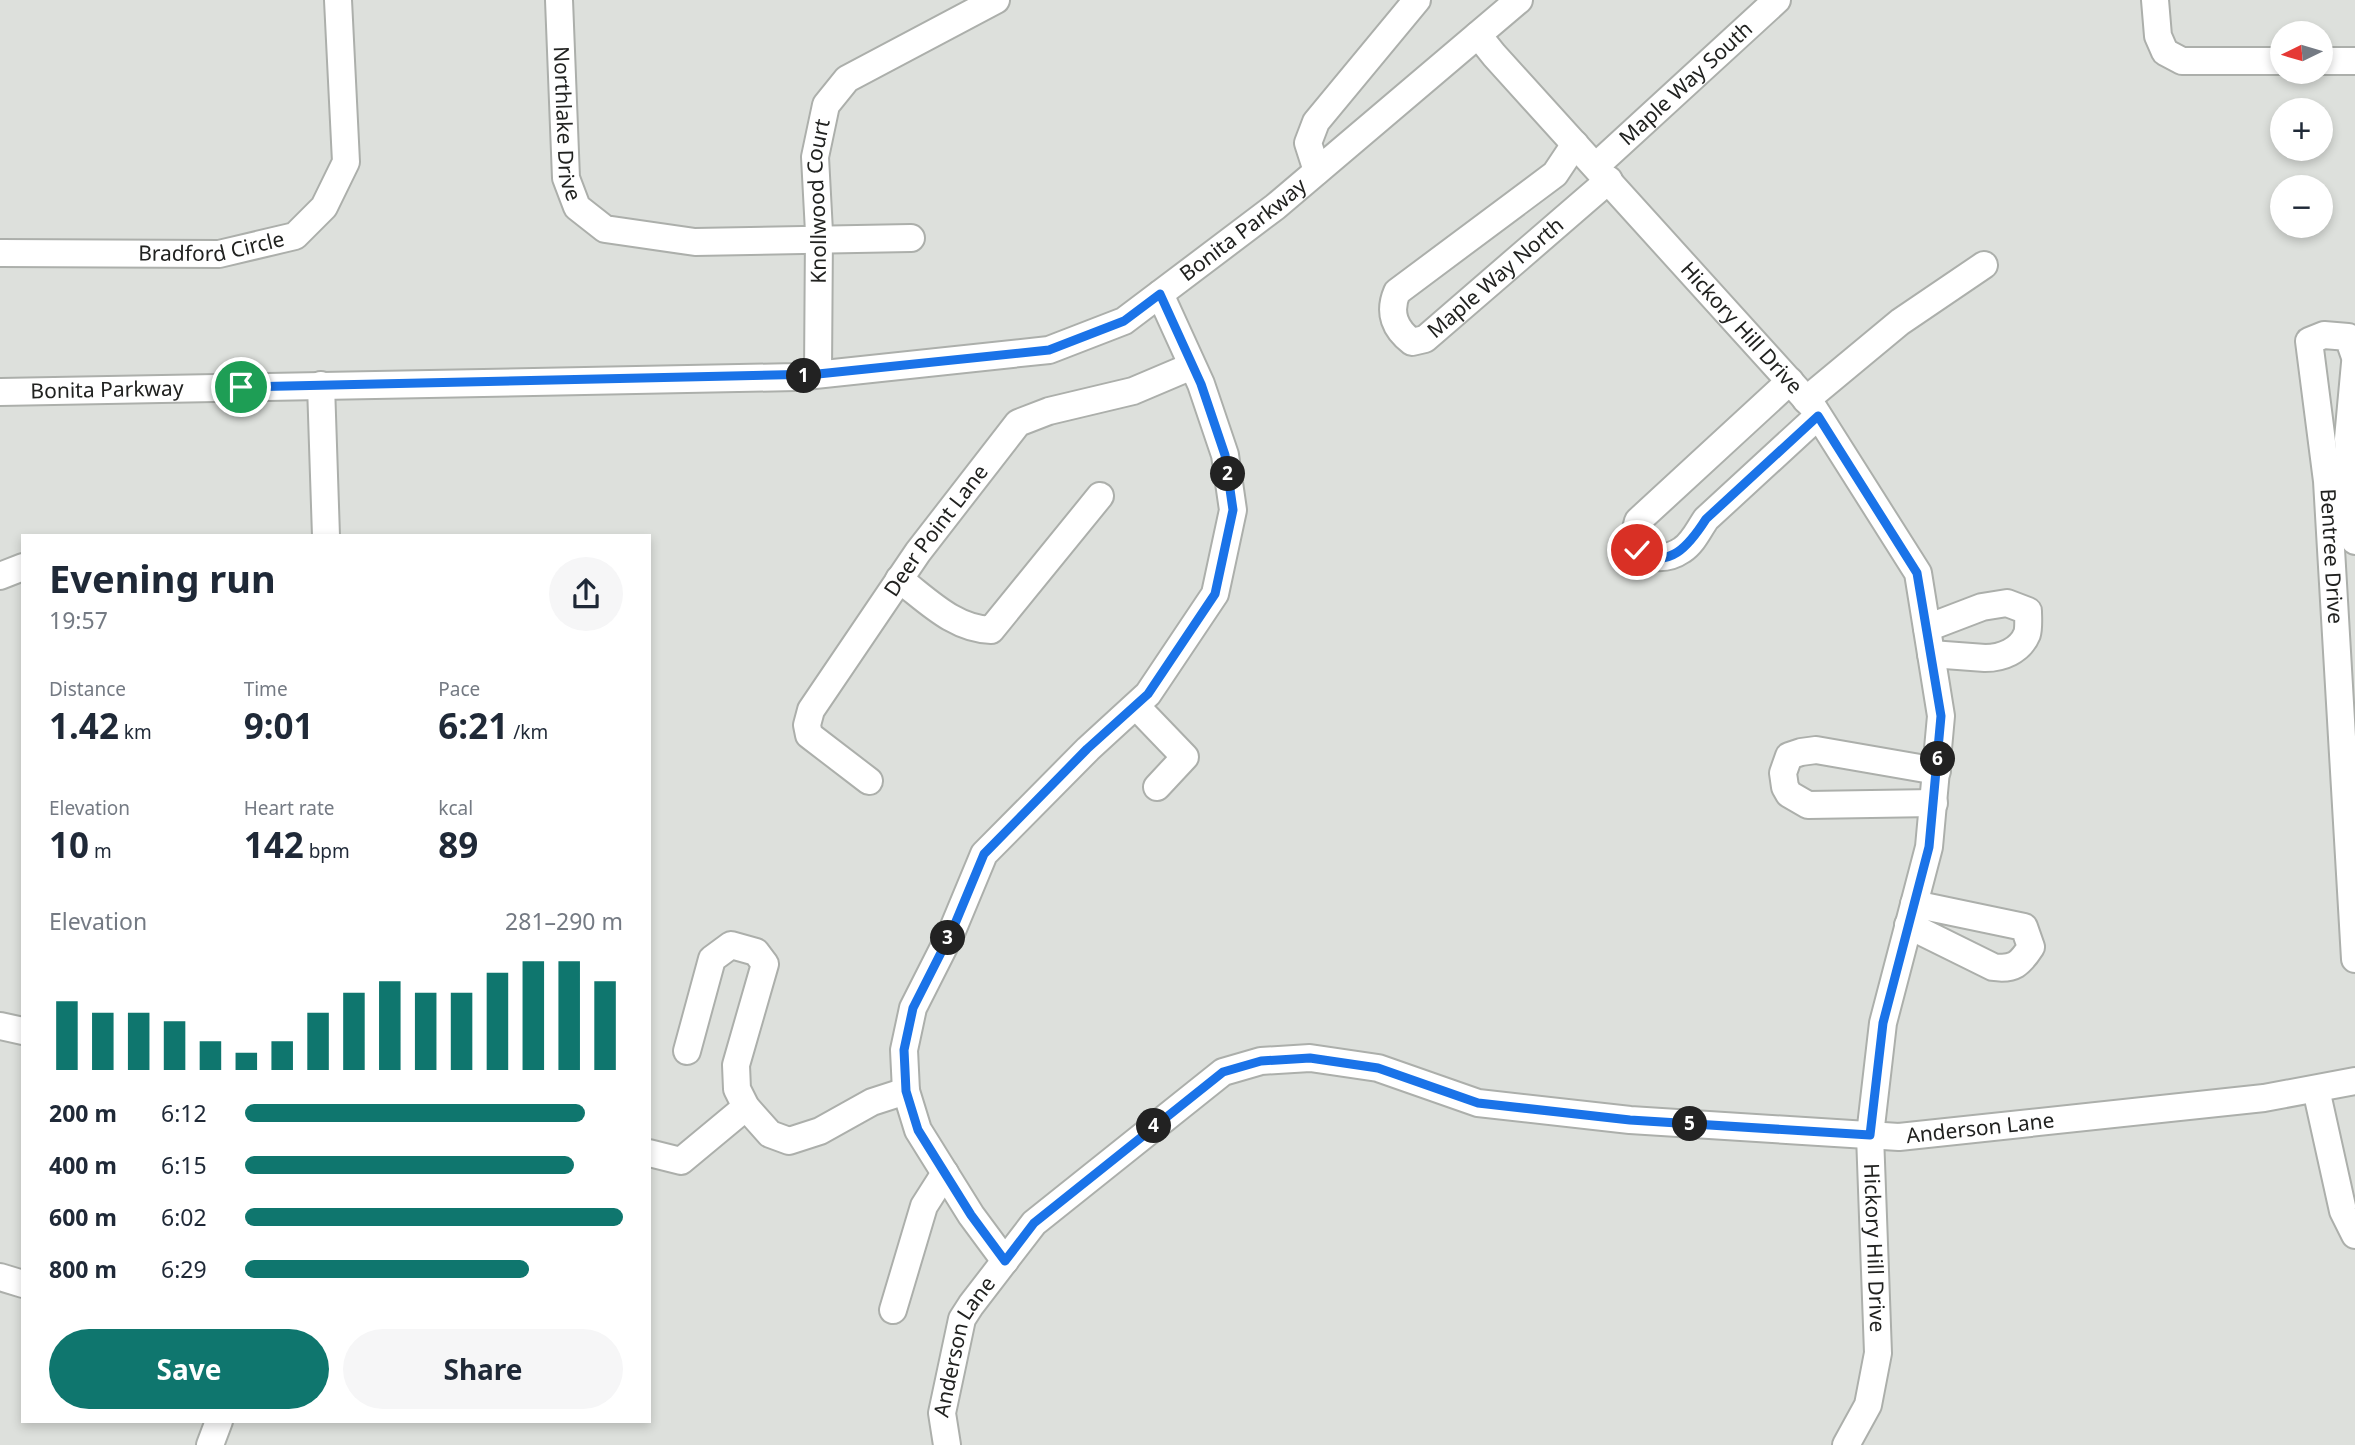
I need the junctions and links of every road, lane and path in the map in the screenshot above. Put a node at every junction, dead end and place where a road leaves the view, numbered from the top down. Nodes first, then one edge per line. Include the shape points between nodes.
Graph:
1 (338, 0) edge
2 (559, 0) edge
3 (996, 0) edge
4 (1417, 0) edge
5 (1518, 0) edge
6 (1777, 0) edge
7 (2155, 0) edge
8 (1478, 35) junction
9 (2270, 61) edge
10 (2333, 61) edge
11 (2355, 61) edge
12 (1575, 144) junction
13 (1317, 171) junction
14 (1602, 173) junction
15 (911, 238) dead end
16 (819, 239) junction
17 (0, 253) edge
18 (1984, 265) dead end
19 (1160, 294) junction
20 (2355, 360) edge
21 (1192, 366) junction
22 (818, 374) junction
23 (321, 385) junction
24 (0, 391) edge
25 (1805, 399) junction
26 (1100, 496) dead end
27 (326, 534) edge
28 (2355, 541) edge
29 (21, 568) edge
30 (0, 576) edge
31 (899, 579) junction
32 (1136, 706) junction
33 (1937, 771) junction
34 (869, 781) dead end
35 (1157, 787) dead end
36 (1934, 803) junction
37 (2355, 959) edge
38 (0, 1026) edge
39 (21, 1031) edge
40 (687, 1051) dead end
41 (2355, 1081) edge
42 (2316, 1088) junction
43 (906, 1091) junction
44 (746, 1107) junction
45 (1870, 1135) junction
46 (651, 1154) edge
47 (945, 1173) junction
48 (2355, 1235) edge
49 (1005, 1261) junction
50 (0, 1277) edge
51 (21, 1283) edge
52 (893, 1310) dead end
53 (218, 1423) edge
54 (210, 1445) edge
55 (947, 1445) edge
56 (1846, 1445) edge

1 - 17 street, Bradford Circle via 346,162 324,207 295,236 219,254
2 - 16 street, Northlake Drive via 566,178 577,207 605,229 695,242
3 - 16 street, Knollwood Court via 847,79 826,105 815,157
4 - 13 street via 1316,122 1308,143
5 - 8 street, Bonita Parkway
6 - 14 street, Maple Way South
7 - 9 street via 2158,36 2165,52 2182,61
8 - 12 street, Hickory Hill Drive
8 - 13 street, Bonita Parkway
10 - 11 street
12 - 14 street, Hickory Hill Drive
12 - 14 street, Maple Way North via 1555,174 1397,292 1392,304 1399,332 1412,342 1425,339
13 - 19 street, Bonita Parkway
14 - 25 street, Hickory Hill Drive
15 - 16 street, Northlake Drive
16 - 22 street, Knollwood Court
18 - 25 street via 1900,322
19 - 21 street
19 - 22 street, Bonita Parkway via 1124,321 1049,350
20 - 28 street, Bentree Drive via 2348,439
20 - 37 street, Bentree Drive via 2348,337 2324,335 2309,341 2328,481
21 - 31 street, Deer Point Lane via 1133,391 1018,423
21 - 32 street via 1225,455 1233,510 1215,594
22 - 23 street, Bonita Parkway
23 - 24 street, Bonita Parkway
23 - 27 street
25 - 25 street via 1682,550 1657,557 1637,550 1632,544 1639,521
25 - 33 street, Hickory Hill Drive via 1917,573 1941,716
26 - 31 street via 991,629 957,623
29 - 30 street
31 - 34 street, Deer Point Lane via 811,710 807,725 809,735
32 - 35 street via 1185,757
32 - 43 street via 984,854 913,1008 904,1050
33 - 36 street, Hickory Hill Drive
33 - 36 street via 1816,750 1789,757 1783,773 1789,794 1808,805
36 - 45 street, Hickory Hill Drive via 1929,847 1883,1023
38 - 39 street
40 - 44 street via 712,959 731,945 756,952 765,964 736,1065 737,1089
41 - 42 street, Anderson Lane
42 - 45 street, Anderson Lane via 2264,1098 1899,1137
42 - 48 street via 2343,1211
43 - 44 street via 789,1141 770,1133
43 - 47 street via 918,1130
44 - 46 street via 681,1161
45 - 49 street, Anderson Lane via 1630,1120 1489,1105 1378,1068 1310,1058 1261,1061 1223,1072 1034,1223
45 - 56 street, Hickory Hill Drive via 1878,1353 1868,1405
47 - 49 street
47 - 52 street via 924,1206
49 - 55 street, Anderson Lane via 962,1319 942,1413
50 - 51 street
53 - 54 street

